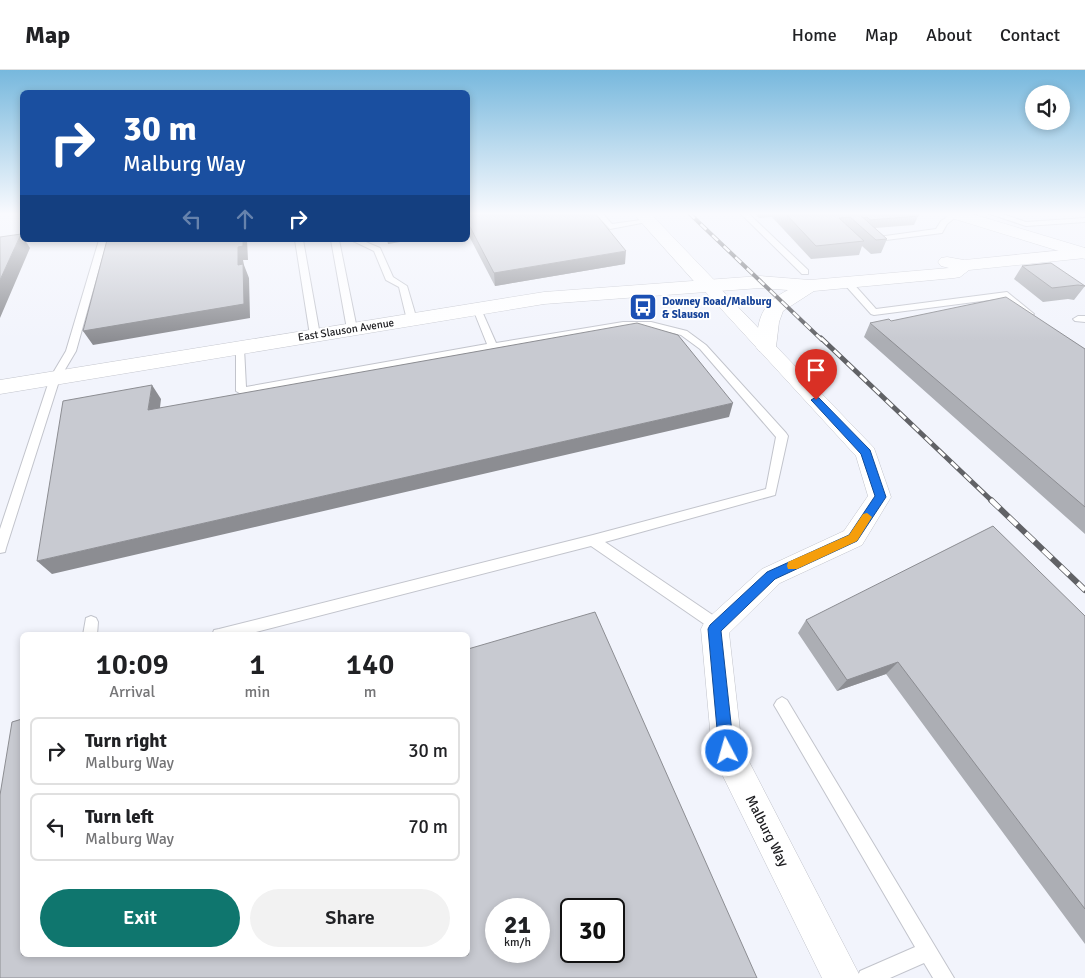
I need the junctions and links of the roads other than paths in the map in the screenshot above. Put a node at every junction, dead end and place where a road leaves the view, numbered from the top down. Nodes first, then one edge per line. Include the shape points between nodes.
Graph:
1 (99, 255) edge
2 (302, 255) edge
3 (337, 255) edge
4 (379, 255) edge
5 (676, 255) edge
6 (784, 255) edge
7 (1078, 255) edge
8 (964, 265) junction
9 (808, 279) junction
10 (848, 283) junction
11 (701, 286) junction
12 (477, 309) junction
13 (1036, 319) edge
14 (412, 320) junction
15 (352, 329) junction
16 (315, 335) junction
17 (493, 346) junction
18 (766, 347) junction
19 (239, 348) junction
20 (55, 378) junction
21 (0, 387) edge
22 (593, 540) junction
23 (0, 548) edge
24 (718, 626) junction
25 (231, 632) edge
26 (782, 705) dead end
27 (928, 951) junction
28 (842, 978) edge
29 (867, 978) edge
30 (944, 978) edge

1 - 20 lane via 71,351
2 - 16 lane
3 - 15 lane
4 - 14 lane via 389,278 403,286
5 - 11 main road
6 - 9 lane
7 - 8 main road via 1049,262
8 - 9 main road via 931,260
8 - 10 main road via 954,273
9 - 10 main road
9 - 11 main road, East Slauson Avenue
9 - 18 main road via 773,308 768,319
10 - 13 lane via 874,312 1006,295
11 - 12 main road, East Slauson Avenue via 594,292
11 - 18 street
12 - 14 main road, East Slauson Avenue
12 - 17 lane
14 - 15 main road, East Slauson Avenue
15 - 16 main road, East Slauson Avenue
16 - 19 main road, East Slauson Avenue
17 - 19 lane via 241,391
17 - 22 lane via 623,325 651,325 684,333 703,347 782,436 771,492
18 - 24 street via 866,452 880,497 853,538 771,576
19 - 20 main road, East Slauson Avenue
20 - 21 main road, East Slauson Avenue
20 - 23 lane
22 - 24 lane
22 - 25 lane
24 - 28 street, Malburg Way via 715,629 727,751
26 - 27 lane
27 - 29 lane
27 - 30 lane

